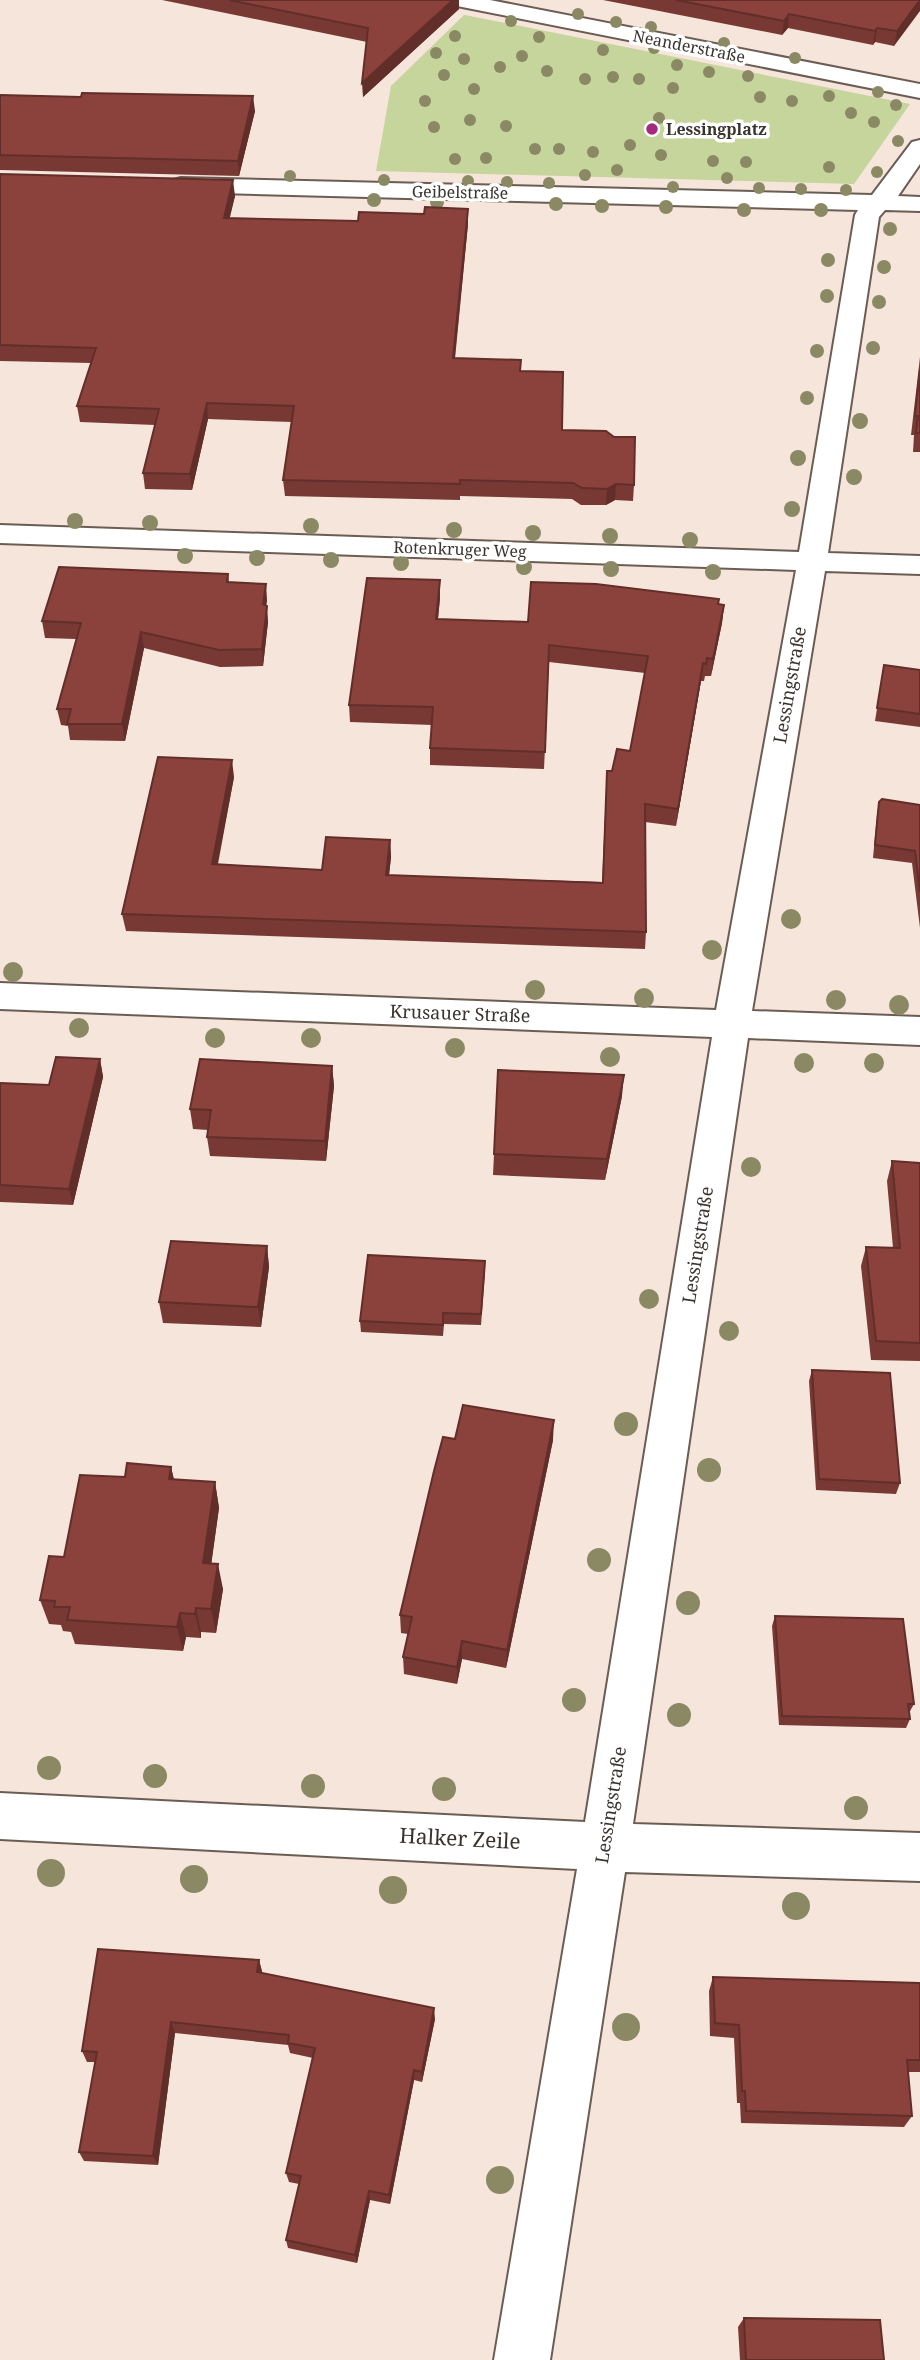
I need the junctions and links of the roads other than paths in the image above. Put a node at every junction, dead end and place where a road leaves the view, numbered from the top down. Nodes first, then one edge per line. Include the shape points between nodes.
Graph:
1 (457, 0) edge
2 (920, 91) edge
3 (920, 147) edge
4 (161, 184) edge
5 (879, 203) junction
6 (920, 204) edge
7 (0, 534) edge
8 (812, 561) junction
9 (920, 565) edge
10 (0, 996) edge
11 (732, 1025) junction
12 (920, 1031) edge
13 (0, 1816) edge
14 (605, 1846) junction
15 (920, 1857) edge
16 (522, 2360) edge

1 - 2 street, Neanderstraße
3 - 5 street, Lessingstraße
4 - 5 street, Geibelstraße
5 - 6 street, Geibelstraße
5 - 8 street, Lessingstraße via 867,215
7 - 8 street, Rotenkruger Weg
8 - 9 street, Rotenkruger Weg
8 - 11 street, Lessingstraße
10 - 11 street, Krusauer Straße
11 - 12 street, Krusauer Straße
11 - 14 street, Lessingstraße
13 - 14 street, Halker Zeile
14 - 15 street, Halker Zeile
14 - 16 street, Lessingstraße

